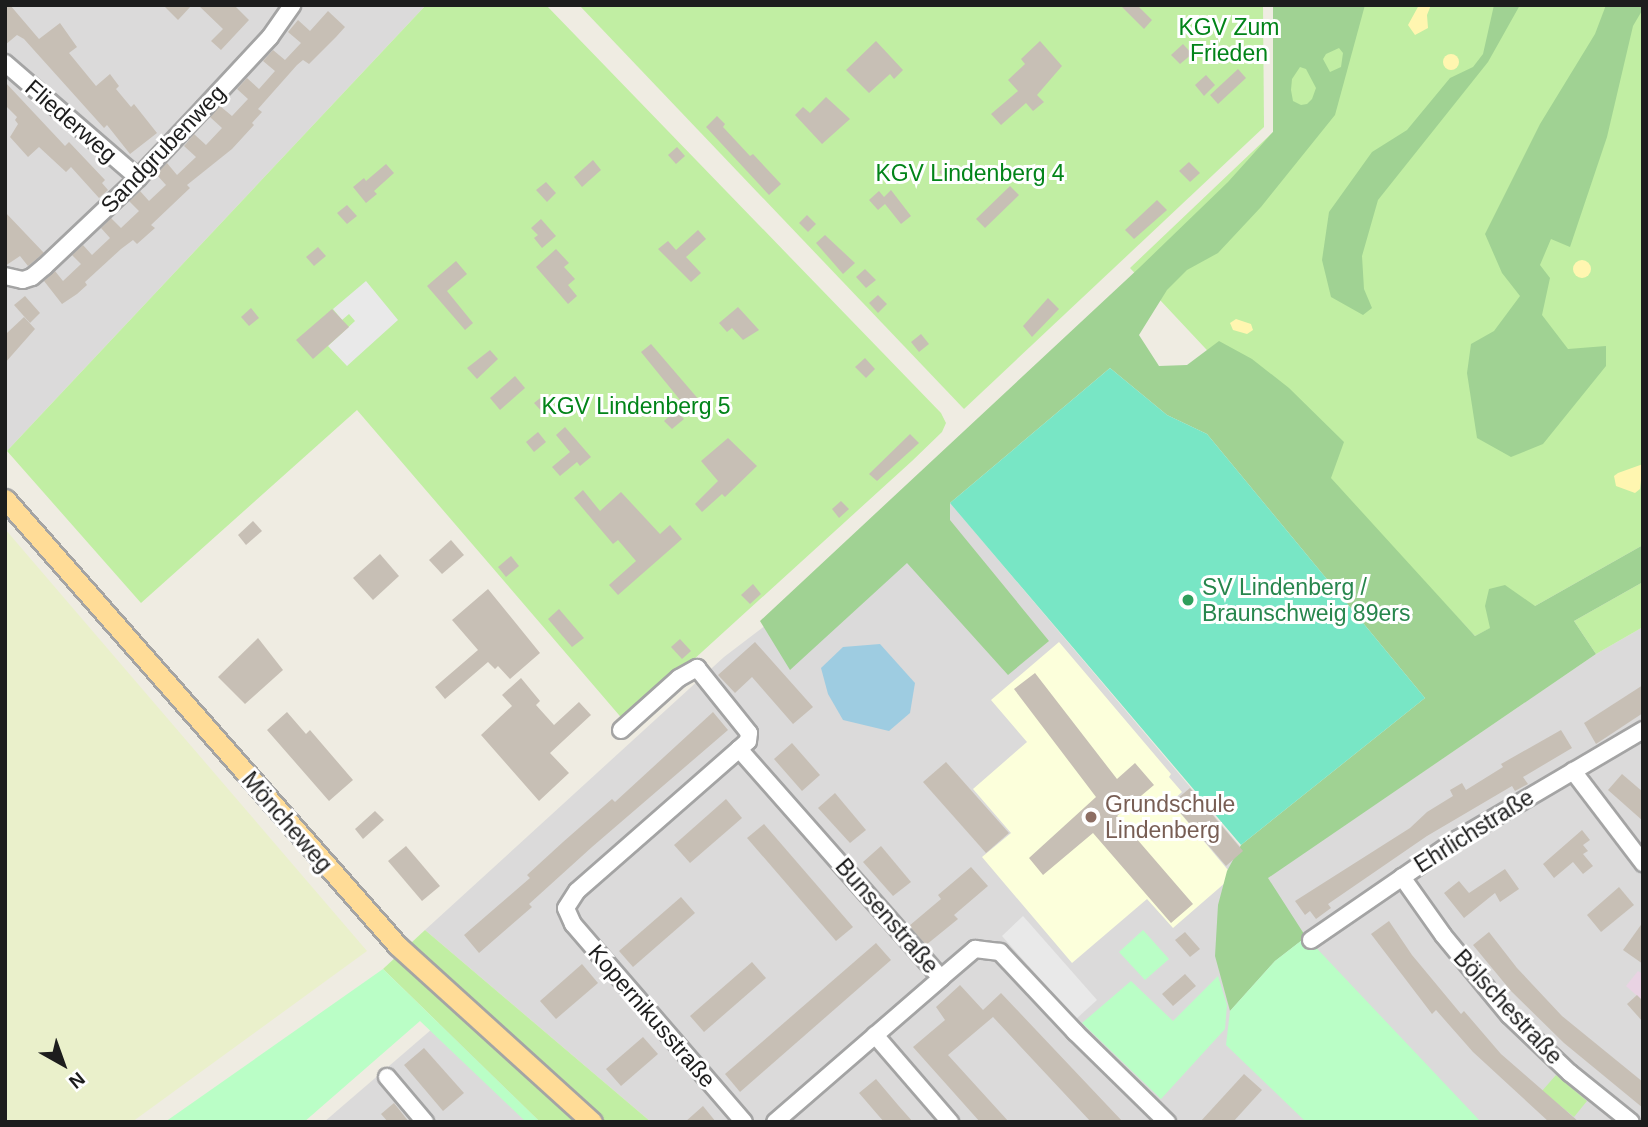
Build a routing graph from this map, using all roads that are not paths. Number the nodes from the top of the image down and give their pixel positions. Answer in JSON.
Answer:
{"nodes":[{"id":1,"x":292,"y":5,"type":"edge"},
{"id":2,"x":5,"y":63,"type":"edge"},
{"id":3,"x":138,"y":178,"type":"junction"},
{"id":4,"x":5,"y":276,"type":"edge"},
{"id":5,"x":5,"y":499,"type":"edge"},
{"id":6,"x":621,"y":730,"type":"dead end"},
{"id":7,"x":1643,"y":730,"type":"edge"},
{"id":8,"x":739,"y":749,"type":"junction"},
{"id":9,"x":1573,"y":771,"type":"junction"},
{"id":10,"x":1643,"y":863,"type":"edge"},
{"id":11,"x":1402,"y":877,"type":"junction"},
{"id":12,"x":1311,"y":940,"type":"dead end"},
{"id":13,"x":941,"y":978,"type":"junction"},
{"id":14,"x":876,"y":1035,"type":"junction"},
{"id":15,"x":387,"y":1077,"type":"dead end"},
{"id":16,"x":425,"y":1122,"type":"edge"},
{"id":17,"x":592,"y":1122,"type":"edge"},
{"id":18,"x":744,"y":1122,"type":"edge"},
{"id":19,"x":775,"y":1122,"type":"edge"},
{"id":20,"x":950,"y":1122,"type":"edge"},
{"id":21,"x":1167,"y":1122,"type":"edge"},
{"id":22,"x":1631,"y":1122,"type":"edge"}],
"edges":[{"from":1,"to":3,"type":"street","name":"Sandgrubenweg"},
{"from":2,"to":3,"type":"street","name":"Fliederweg"},
{"from":3,"to":4,"type":"street","name":"Sandgrubenweg"},
{"from":5,"to":17,"type":"main road","name":"Möncheweg"},
{"from":6,"to":8,"type":"street"},
{"from":7,"to":9,"type":"street","name":"Ehrlichstraße"},
{"from":8,"to":13,"type":"street","name":"Bunsenstraße"},
{"from":8,"to":18,"type":"street","name":"Kopernikusstraße"},
{"from":9,"to":10,"type":"street"},
{"from":9,"to":11,"type":"street","name":"Ehrlichstraße"},
{"from":11,"to":12,"type":"street","name":"Ehrlichstraße"},
{"from":11,"to":22,"type":"street","name":"Bölschestraße"},
{"from":13,"to":14,"type":"street"},
{"from":13,"to":21,"type":"street","name":"Bunsenstraße"},
{"from":14,"to":19,"type":"street"},
{"from":14,"to":20,"type":"street"},
{"from":15,"to":16,"type":"street"}]}
